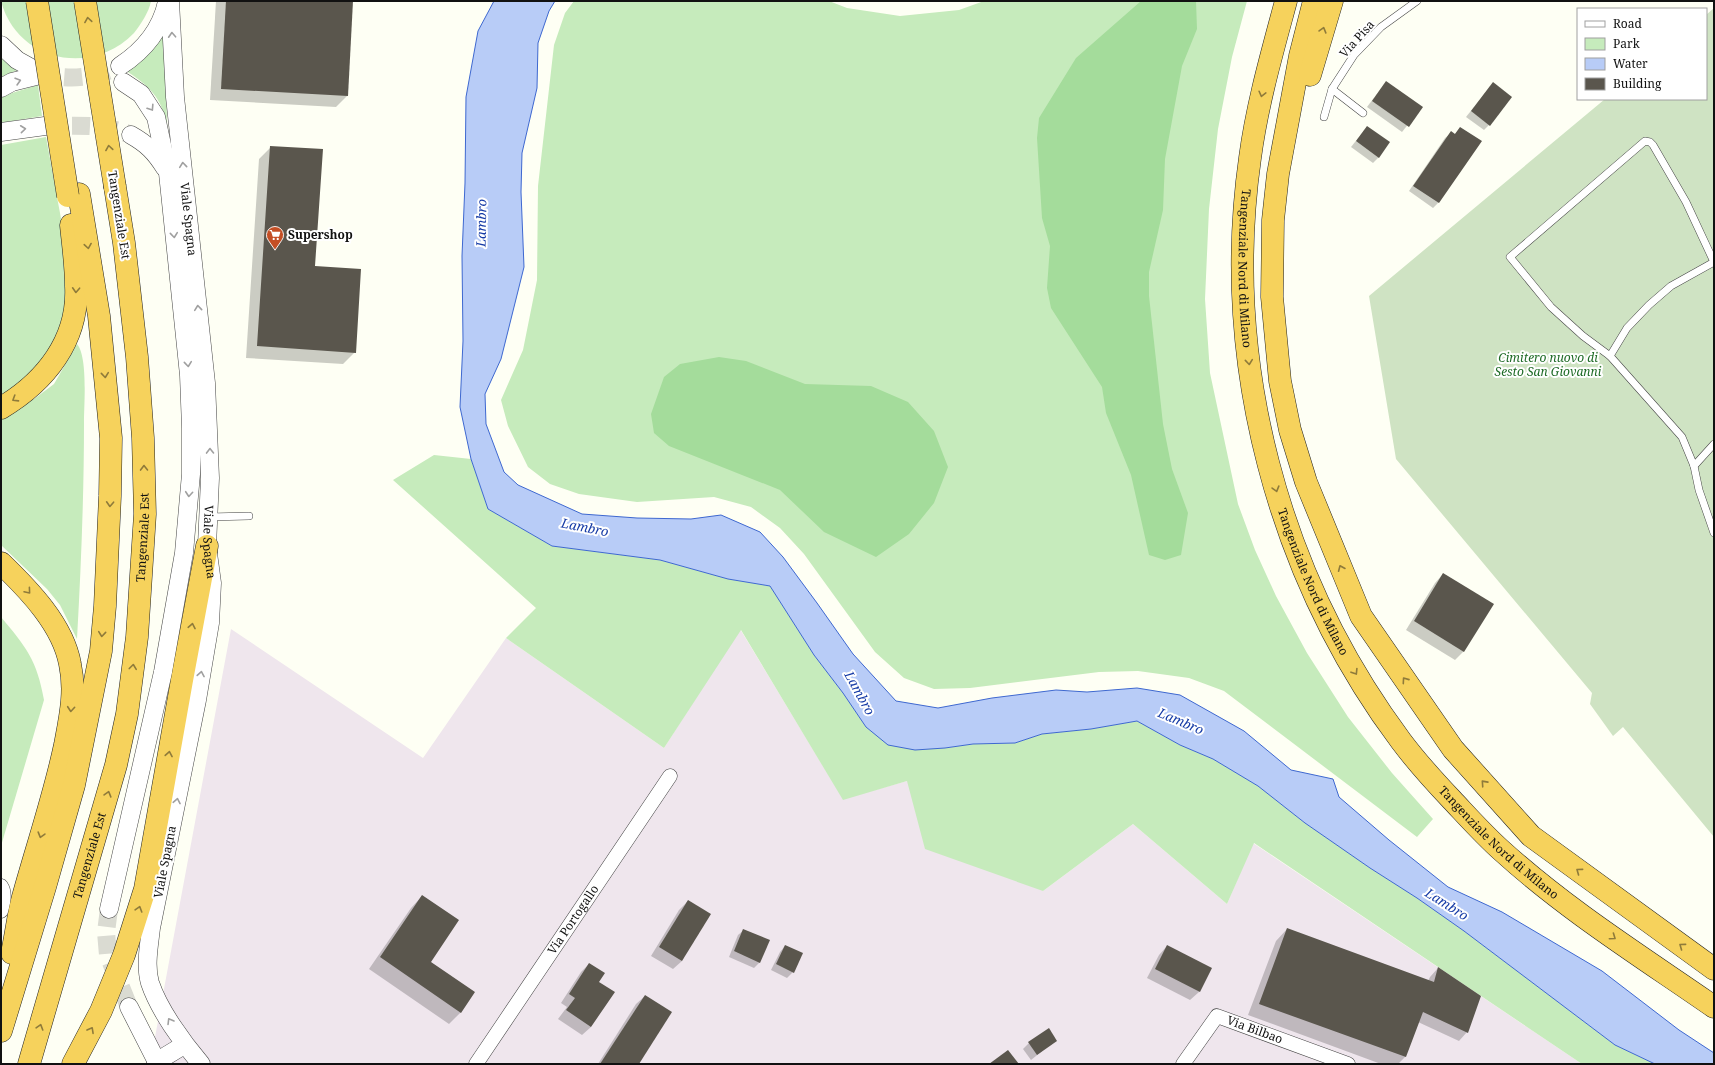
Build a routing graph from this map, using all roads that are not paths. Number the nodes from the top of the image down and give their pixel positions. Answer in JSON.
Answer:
{"nodes":[{"id":1,"x":37,"y":1,"type":"edge"},
{"id":2,"x":49,"y":1,"type":"edge"},
{"id":3,"x":85,"y":1,"type":"edge"},
{"id":4,"x":168,"y":1,"type":"edge"},
{"id":5,"x":1286,"y":1,"type":"edge"},
{"id":6,"x":1314,"y":1,"type":"edge"},
{"id":7,"x":1332,"y":1,"type":"edge"},
{"id":8,"x":1417,"y":1,"type":"edge"},
{"id":9,"x":1,"y":45,"type":"edge"},
{"id":10,"x":1307,"y":58,"type":"junction"},
{"id":11,"x":1,"y":88,"type":"edge"},
{"id":12,"x":1332,"y":89,"type":"junction"},
{"id":13,"x":1363,"y":113,"type":"dead end"},
{"id":14,"x":1324,"y":117,"type":"dead end"},
{"id":15,"x":45,"y":126,"type":"tunnel mouth"},
{"id":16,"x":1,"y":132,"type":"edge"},
{"id":17,"x":131,"y":135,"type":"tunnel mouth"},
{"id":18,"x":168,"y":173,"type":"junction"},
{"id":19,"x":74,"y":195,"type":"junction"},
{"id":20,"x":1714,"y":262,"type":"edge"},
{"id":21,"x":1610,"y":356,"type":"junction"},
{"id":22,"x":1,"y":408,"type":"edge"},
{"id":23,"x":1714,"y":444,"type":"edge"},
{"id":24,"x":1694,"y":466,"type":"junction"},
{"id":25,"x":249,"y":516,"type":"dead end"},
{"id":26,"x":209,"y":517,"type":"junction"},
{"id":27,"x":1714,"y":533,"type":"edge"},
{"id":28,"x":207,"y":546,"type":"junction"},
{"id":29,"x":1,"y":563,"type":"edge"},
{"id":30,"x":670,"y":776,"type":"dead end"},
{"id":31,"x":2,"y":888,"type":"edge"},
{"id":32,"x":109,"y":909,"type":"tunnel mouth"},
{"id":33,"x":1,"y":911,"type":"edge"},
{"id":34,"x":1714,"y":969,"type":"edge"},
{"id":35,"x":130,"y":1006,"type":"tunnel mouth"},
{"id":36,"x":1714,"y":1007,"type":"edge"},
{"id":37,"x":1,"y":1012,"type":"edge"},
{"id":38,"x":1,"y":1031,"type":"edge"},
{"id":39,"x":184,"y":1045,"type":"junction"},
{"id":40,"x":29,"y":1064,"type":"edge"},
{"id":41,"x":72,"y":1064,"type":"edge"},
{"id":42,"x":156,"y":1064,"type":"edge"},
{"id":43,"x":201,"y":1064,"type":"edge"},
{"id":44,"x":476,"y":1064,"type":"edge"},
{"id":45,"x":1183,"y":1064,"type":"edge"},
{"id":46,"x":1348,"y":1064,"type":"edge"}],
"edges":[{"from":1,"to":19,"type":"highway","bridge":true},
{"from":2,"to":19,"type":"highway"},
{"from":40,"to":3,"type":"highway","name":"Tangenziale Est","one_way":true,"bridge":true},
{"from":4,"to":18,"type":"street","name":"Viale Spagna","one_way":true},
{"from":26,"to":4,"type":"street","name":"Viale Spagna","one_way":true},
{"from":5,"to":36,"type":"highway","name":"Tangenziale Nord di Milano","one_way":true},
{"from":6,"to":10,"type":"highway"},
{"from":10,"to":7,"type":"highway","one_way":true},
{"from":8,"to":12,"type":"lane","name":"Via Pisa"},
{"from":11,"to":9,"type":"street","one_way":true},
{"from":34,"to":10,"type":"highway","one_way":true},
{"from":12,"to":13,"type":"lane"},
{"from":12,"to":14,"type":"lane","name":"Via Pisa"},
{"from":16,"to":15,"type":"street","one_way":true},
{"from":17,"to":18,"type":"street"},
{"from":18,"to":32,"type":"street","name":"Viale Spagna","one_way":true},
{"from":19,"to":22,"type":"highway","one_way":true},
{"from":19,"to":38,"type":"highway","one_way":true},
{"from":20,"to":21,"type":"lane"},
{"from":20,"to":21,"type":"lane"},
{"from":21,"to":24,"type":"lane"},
{"from":23,"to":24,"type":"lane"},
{"from":24,"to":27,"type":"lane"},
{"from":25,"to":26,"type":"lane"},
{"from":26,"to":28,"type":"street","name":"Viale Spagna"},
{"from":39,"to":28,"type":"street","name":"Viale Spagna","one_way":true},
{"from":41,"to":28,"type":"highway","one_way":true},
{"from":29,"to":37,"type":"highway","one_way":true},
{"from":30,"to":44,"type":"street","name":"Via Portogallo"},
{"from":31,"to":33,"type":"street"},
{"from":35,"to":42,"type":"street"},
{"from":39,"to":42,"type":"street"},
{"from":39,"to":43,"type":"street","name":"Viale Spagna"},
{"from":45,"to":46,"type":"street","name":"Via Bilbao"}]}
